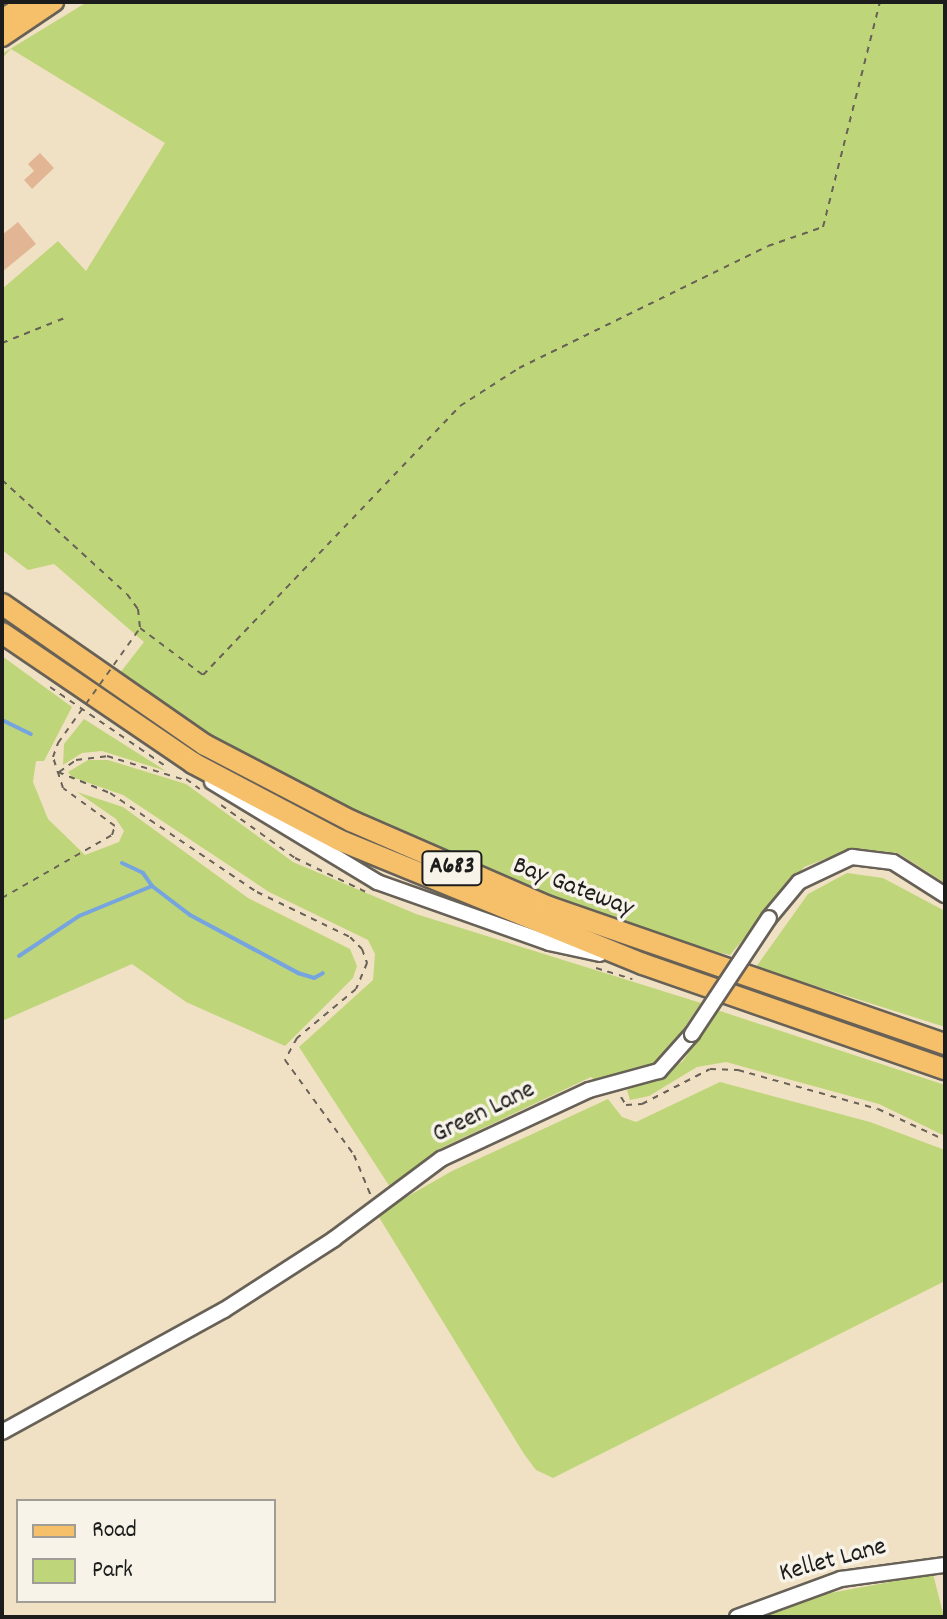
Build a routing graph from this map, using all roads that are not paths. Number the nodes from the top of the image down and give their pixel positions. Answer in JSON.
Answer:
{"nodes":[{"id":1,"x":28,"y":2,"type":"edge"},
{"id":2,"x":54,"y":2,"type":"edge"},
{"id":3,"x":2,"y":19,"type":"edge"},
{"id":4,"x":2,"y":37,"type":"edge"},
{"id":5,"x":2,"y":604,"type":"edge"},
{"id":6,"x":2,"y":633,"type":"edge"},
{"id":7,"x":945,"y":895,"type":"edge"},
{"id":8,"x":945,"y":1044,"type":"edge"},
{"id":9,"x":945,"y":1069,"type":"edge"},
{"id":10,"x":2,"y":1432,"type":"edge"},
{"id":11,"x":945,"y":1565,"type":"edge"},
{"id":12,"x":737,"y":1617,"type":"edge"}],
"edges":[{"from":1,"to":3,"type":"main road"},
{"from":2,"to":4,"type":"main road"},
{"from":5,"to":8,"type":"highway","name":"Bay Gateway","number":"A683"},
{"from":6,"to":9,"type":"highway","name":"Bay Gateway","number":"A683"},
{"from":7,"to":10,"type":"street","name":"Green Lane","bridge":true},
{"from":11,"to":12,"type":"street","name":"Kellet Lane"}]}
